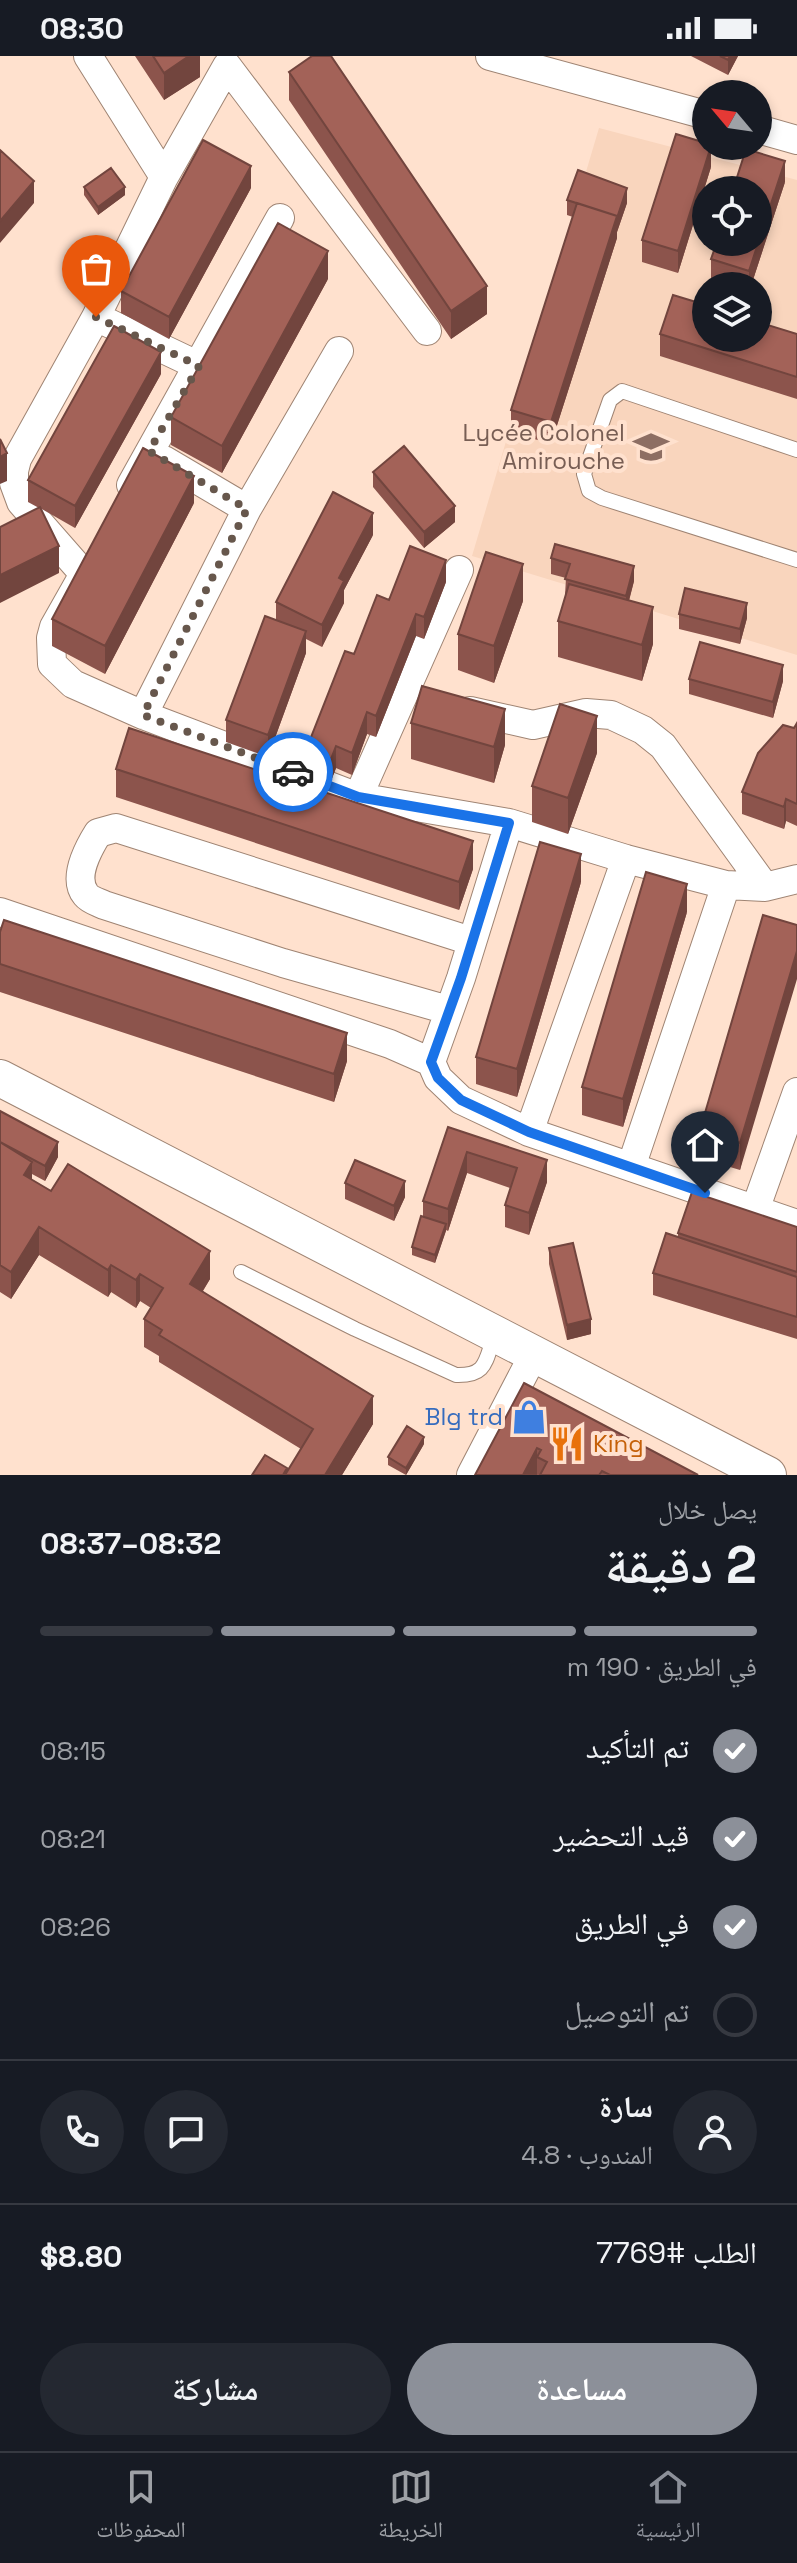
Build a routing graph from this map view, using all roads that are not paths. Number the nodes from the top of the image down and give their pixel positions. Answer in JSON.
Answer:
{"nodes":[{"id":1,"x":88,"y":56,"type":"edge"},
{"id":2,"x":490,"y":56,"type":"edge"},
{"id":3,"x":227,"y":59,"type":"edge"},
{"id":4,"x":692,"y":111,"type":"edge"},
{"id":5,"x":772,"y":133,"type":"edge"},
{"id":6,"x":797,"y":140,"type":"edge"},
{"id":7,"x":164,"y":177,"type":"junction"},
{"id":8,"x":280,"y":218,"type":"dead end"},
{"id":9,"x":96,"y":317,"type":"junction"},
{"id":10,"x":427,"y":331,"type":"dead end"},
{"id":11,"x":339,"y":351,"type":"dead end"},
{"id":12,"x":199,"y":366,"type":"junction"},
{"id":13,"x":797,"y":450,"type":"edge"},
{"id":14,"x":149,"y":451,"type":"junction"},
{"id":15,"x":120,"y":506,"type":"edge"},
{"id":16,"x":10,"y":509,"type":"edge"},
{"id":17,"x":247,"y":509,"type":"junction"},
{"id":18,"x":98,"y":546,"type":"edge"},
{"id":19,"x":797,"y":560,"type":"edge"},
{"id":20,"x":459,"y":570,"type":"dead end"},
{"id":21,"x":84,"y":574,"type":"junction"},
{"id":22,"x":451,"y":706,"type":"edge"},
{"id":23,"x":143,"y":715,"type":"junction"},
{"id":24,"x":358,"y":797,"type":"junction"},
{"id":25,"x":509,"y":823,"type":"junction"},
{"id":26,"x":626,"y":859,"type":"junction"},
{"id":27,"x":797,"y":879,"type":"edge"},
{"id":28,"x":726,"y":885,"type":"junction"},
{"id":29,"x":765,"y":887,"type":"junction"},
{"id":30,"x":0,"y":912,"type":"edge"},
{"id":31,"x":471,"y":941,"type":"junction"},
{"id":32,"x":448,"y":1010,"type":"junction"},
{"id":33,"x":431,"y":1062,"type":"junction"},
{"id":34,"x":0,"y":1078,"type":"edge"},
{"id":35,"x":797,"y":1092,"type":"edge"},
{"id":36,"x":529,"y":1132,"type":"junction"},
{"id":37,"x":631,"y":1167,"type":"junction"},
{"id":38,"x":755,"y":1210,"type":"junction"},
{"id":39,"x":797,"y":1224,"type":"edge"},
{"id":40,"x":241,"y":1272,"type":"dead end"},
{"id":41,"x":495,"y":1334,"type":"junction"},
{"id":42,"x":534,"y":1354,"type":"junction"},
{"id":43,"x":509,"y":1404,"type":"junction"},
{"id":44,"x":535,"y":1418,"type":"edge"},
{"id":45,"x":471,"y":1475,"type":"edge"},
{"id":46,"x":768,"y":1475,"type":"edge"}],
"edges":[{"from":1,"to":7,"type":"street"},
{"from":2,"to":4,"type":"street"},
{"from":3,"to":7,"type":"street"},
{"from":3,"to":10,"type":"street"},
{"from":5,"to":6,"type":"street"},
{"from":7,"to":9,"type":"street"},
{"from":8,"to":12,"type":"street"},
{"from":9,"to":12,"type":"street"},
{"from":9,"to":16,"type":"street"},
{"from":11,"to":17,"type":"street"},
{"from":12,"to":14,"type":"street"},
{"from":13,"to":19,"type":"lane"},
{"from":14,"to":15,"type":"street"},
{"from":14,"to":17,"type":"street"},
{"from":16,"to":21,"type":"street"},
{"from":17,"to":23,"type":"street"},
{"from":18,"to":21,"type":"street"},
{"from":20,"to":24,"type":"street"},
{"from":21,"to":23,"type":"street"},
{"from":22,"to":29,"type":"street"},
{"from":23,"to":24,"type":"street"},
{"from":24,"to":25,"type":"street"},
{"from":25,"to":26,"type":"street"},
{"from":25,"to":31,"type":"street"},
{"from":26,"to":28,"type":"street"},
{"from":26,"to":36,"type":"street"},
{"from":27,"to":29,"type":"street"},
{"from":28,"to":29,"type":"street"},
{"from":28,"to":37,"type":"street"},
{"from":30,"to":33,"type":"street"},
{"from":31,"to":32,"type":"street"},
{"from":31,"to":32,"type":"street"},
{"from":32,"to":33,"type":"street"},
{"from":33,"to":36,"type":"street"},
{"from":34,"to":41,"type":"street"},
{"from":35,"to":38,"type":"street"},
{"from":36,"to":37,"type":"street"},
{"from":37,"to":38,"type":"street"},
{"from":38,"to":39,"type":"street"},
{"from":40,"to":41,"type":"lane"},
{"from":41,"to":42,"type":"street"},
{"from":42,"to":43,"type":"street"},
{"from":42,"to":46,"type":"street"},
{"from":43,"to":44,"type":"street"},
{"from":43,"to":45,"type":"street"}]}
